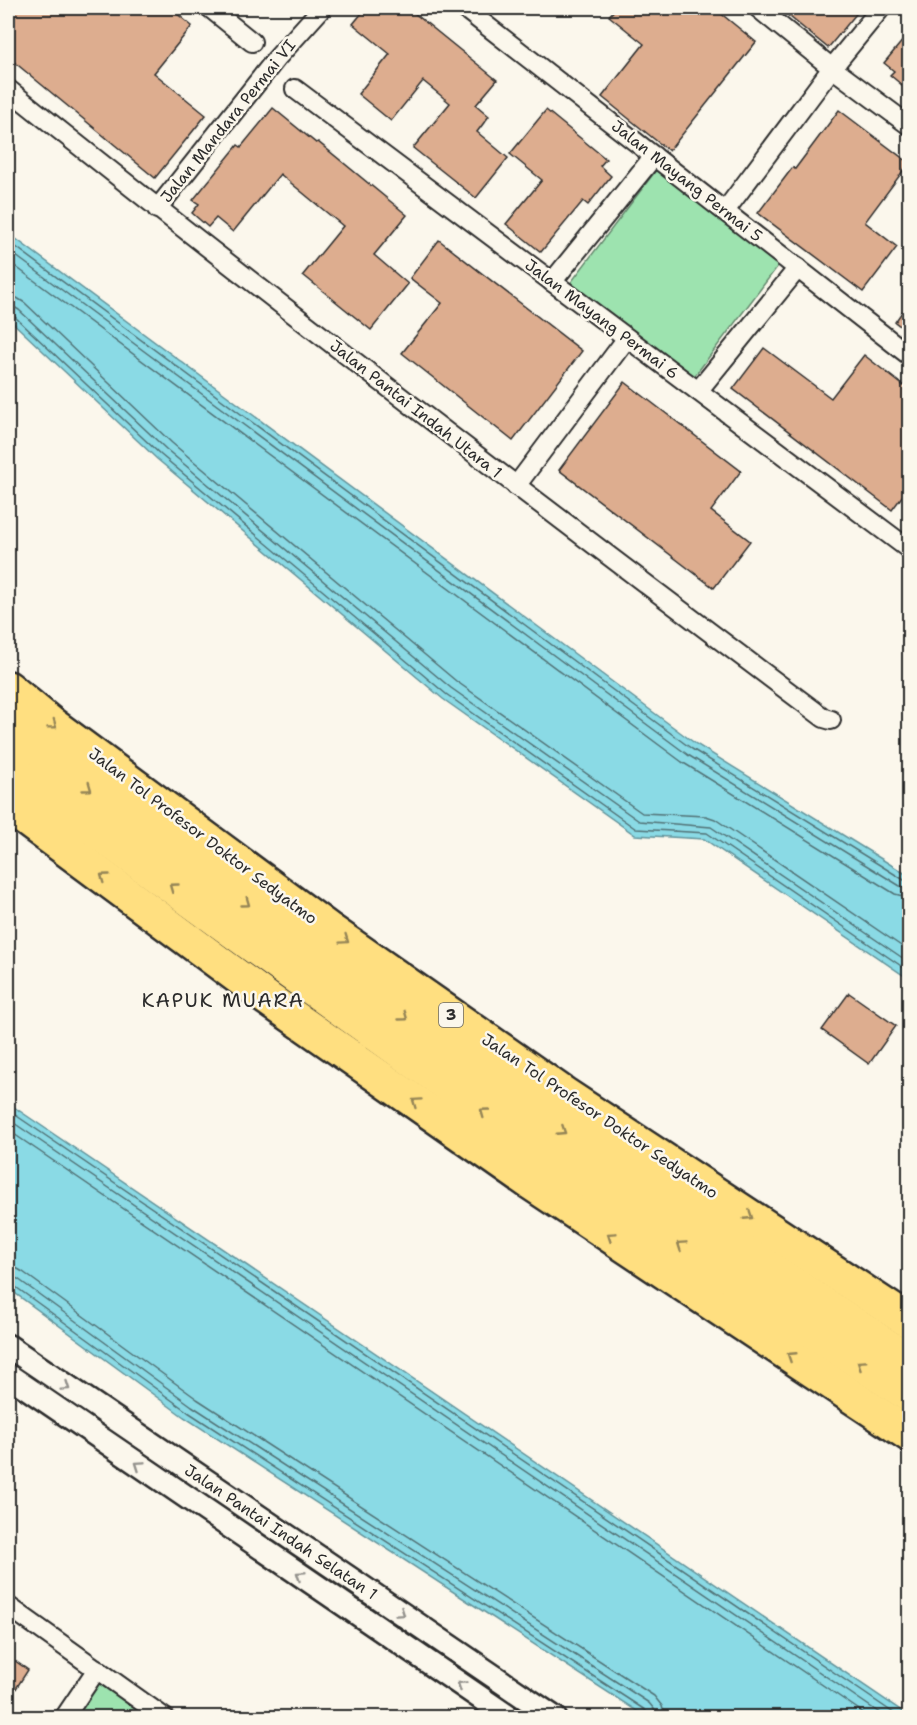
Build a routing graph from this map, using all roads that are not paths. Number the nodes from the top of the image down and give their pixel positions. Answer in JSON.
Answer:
{"nodes":[{"id":1,"x":210,"y":8,"type":"edge"},
{"id":2,"x":322,"y":8,"type":"edge"},
{"id":3,"x":464,"y":8,"type":"edge"},
{"id":4,"x":758,"y":8,"type":"edge"},
{"id":5,"x":881,"y":8,"type":"edge"},
{"id":6,"x":252,"y":42,"type":"dead end"},
{"id":7,"x":832,"y":68,"type":"junction"},
{"id":8,"x":8,"y":89,"type":"edge"},
{"id":9,"x":295,"y":89,"type":"dead end"},
{"id":10,"x":909,"y":126,"type":"edge"},
{"id":11,"x":654,"y":156,"type":"junction"},
{"id":12,"x":157,"y":209,"type":"junction"},
{"id":13,"x":725,"y":212,"type":"junction"},
{"id":14,"x":798,"y":268,"type":"junction"},
{"id":15,"x":552,"y":282,"type":"junction"},
{"id":16,"x":627,"y":338,"type":"junction"},
{"id":17,"x":909,"y":356,"type":"edge"},
{"id":18,"x":698,"y":391,"type":"junction"},
{"id":19,"x":516,"y":486,"type":"junction"},
{"id":20,"x":909,"y":550,"type":"edge"},
{"id":21,"x":8,"y":688,"type":"edge"},
{"id":22,"x":831,"y":720,"type":"dead end"},
{"id":23,"x":8,"y":728,"type":"edge"},
{"id":24,"x":8,"y":767,"type":"edge"},
{"id":25,"x":8,"y":806,"type":"edge"},
{"id":26,"x":909,"y":1322,"type":"edge"},
{"id":27,"x":11,"y":1356,"type":"edge"},
{"id":28,"x":909,"y":1361,"type":"edge"},
{"id":29,"x":8,"y":1375,"type":"edge"},
{"id":30,"x":909,"y":1396,"type":"edge"},
{"id":31,"x":909,"y":1435,"type":"edge"},
{"id":32,"x":8,"y":1606,"type":"edge"},
{"id":33,"x":97,"y":1669,"type":"junction"},
{"id":34,"x":64,"y":1718,"type":"edge"},
{"id":35,"x":165,"y":1718,"type":"edge"},
{"id":36,"x":510,"y":1718,"type":"edge"},
{"id":37,"x":555,"y":1718,"type":"edge"}],
"edges":[{"from":1,"to":6,"type":"street"},
{"from":2,"to":12,"type":"street","name":"Jalan Mandara Permai VI"},
{"from":3,"to":11,"type":"street","name":"Jalan Mayang Permai 5"},
{"from":4,"to":7,"type":"street"},
{"from":5,"to":7,"type":"street"},
{"from":7,"to":10,"type":"street"},
{"from":7,"to":13,"type":"street"},
{"from":8,"to":12,"type":"street","name":"Jalan Pantai Indah Utara 1"},
{"from":9,"to":15,"type":"street","name":"Jalan Mayang Permai 6"},
{"from":11,"to":13,"type":"street","name":"Jalan Mayang Permai 5"},
{"from":11,"to":15,"type":"street"},
{"from":12,"to":19,"type":"street","name":"Jalan Pantai Indah Utara 1"},
{"from":13,"to":14,"type":"street","name":"Jalan Mayang Permai 5"},
{"from":14,"to":17,"type":"street","name":"Jalan Mayang Permai 5"},
{"from":14,"to":18,"type":"street"},
{"from":15,"to":16,"type":"street","name":"Jalan Mayang Permai 6"},
{"from":16,"to":18,"type":"street","name":"Jalan Mayang Permai 6"},
{"from":16,"to":19,"type":"street"},
{"from":18,"to":20,"type":"street","name":"Jalan Mayang Permai 6"},
{"from":19,"to":22,"type":"street","name":"Jalan Pantai Indah Utara 1"},
{"from":21,"to":26,"type":"highway","name":"Jalan Tol Profesor Doktor Sedyatmo","number":"3","one_way":true},
{"from":23,"to":28,"type":"highway","name":"Jalan Tol Profesor Doktor Sedyatmo","number":"3","one_way":true},
{"from":30,"to":24,"type":"highway","one_way":true},
{"from":31,"to":25,"type":"highway","one_way":true},
{"from":27,"to":37,"type":"street","name":"Jalan Pantai Indah Selatan 1","one_way":true},
{"from":36,"to":29,"type":"street","name":"Jalan Pantai Indah Selatan 1","one_way":true},
{"from":32,"to":33,"type":"street"},
{"from":33,"to":34,"type":"street"},
{"from":33,"to":35,"type":"street"}]}
